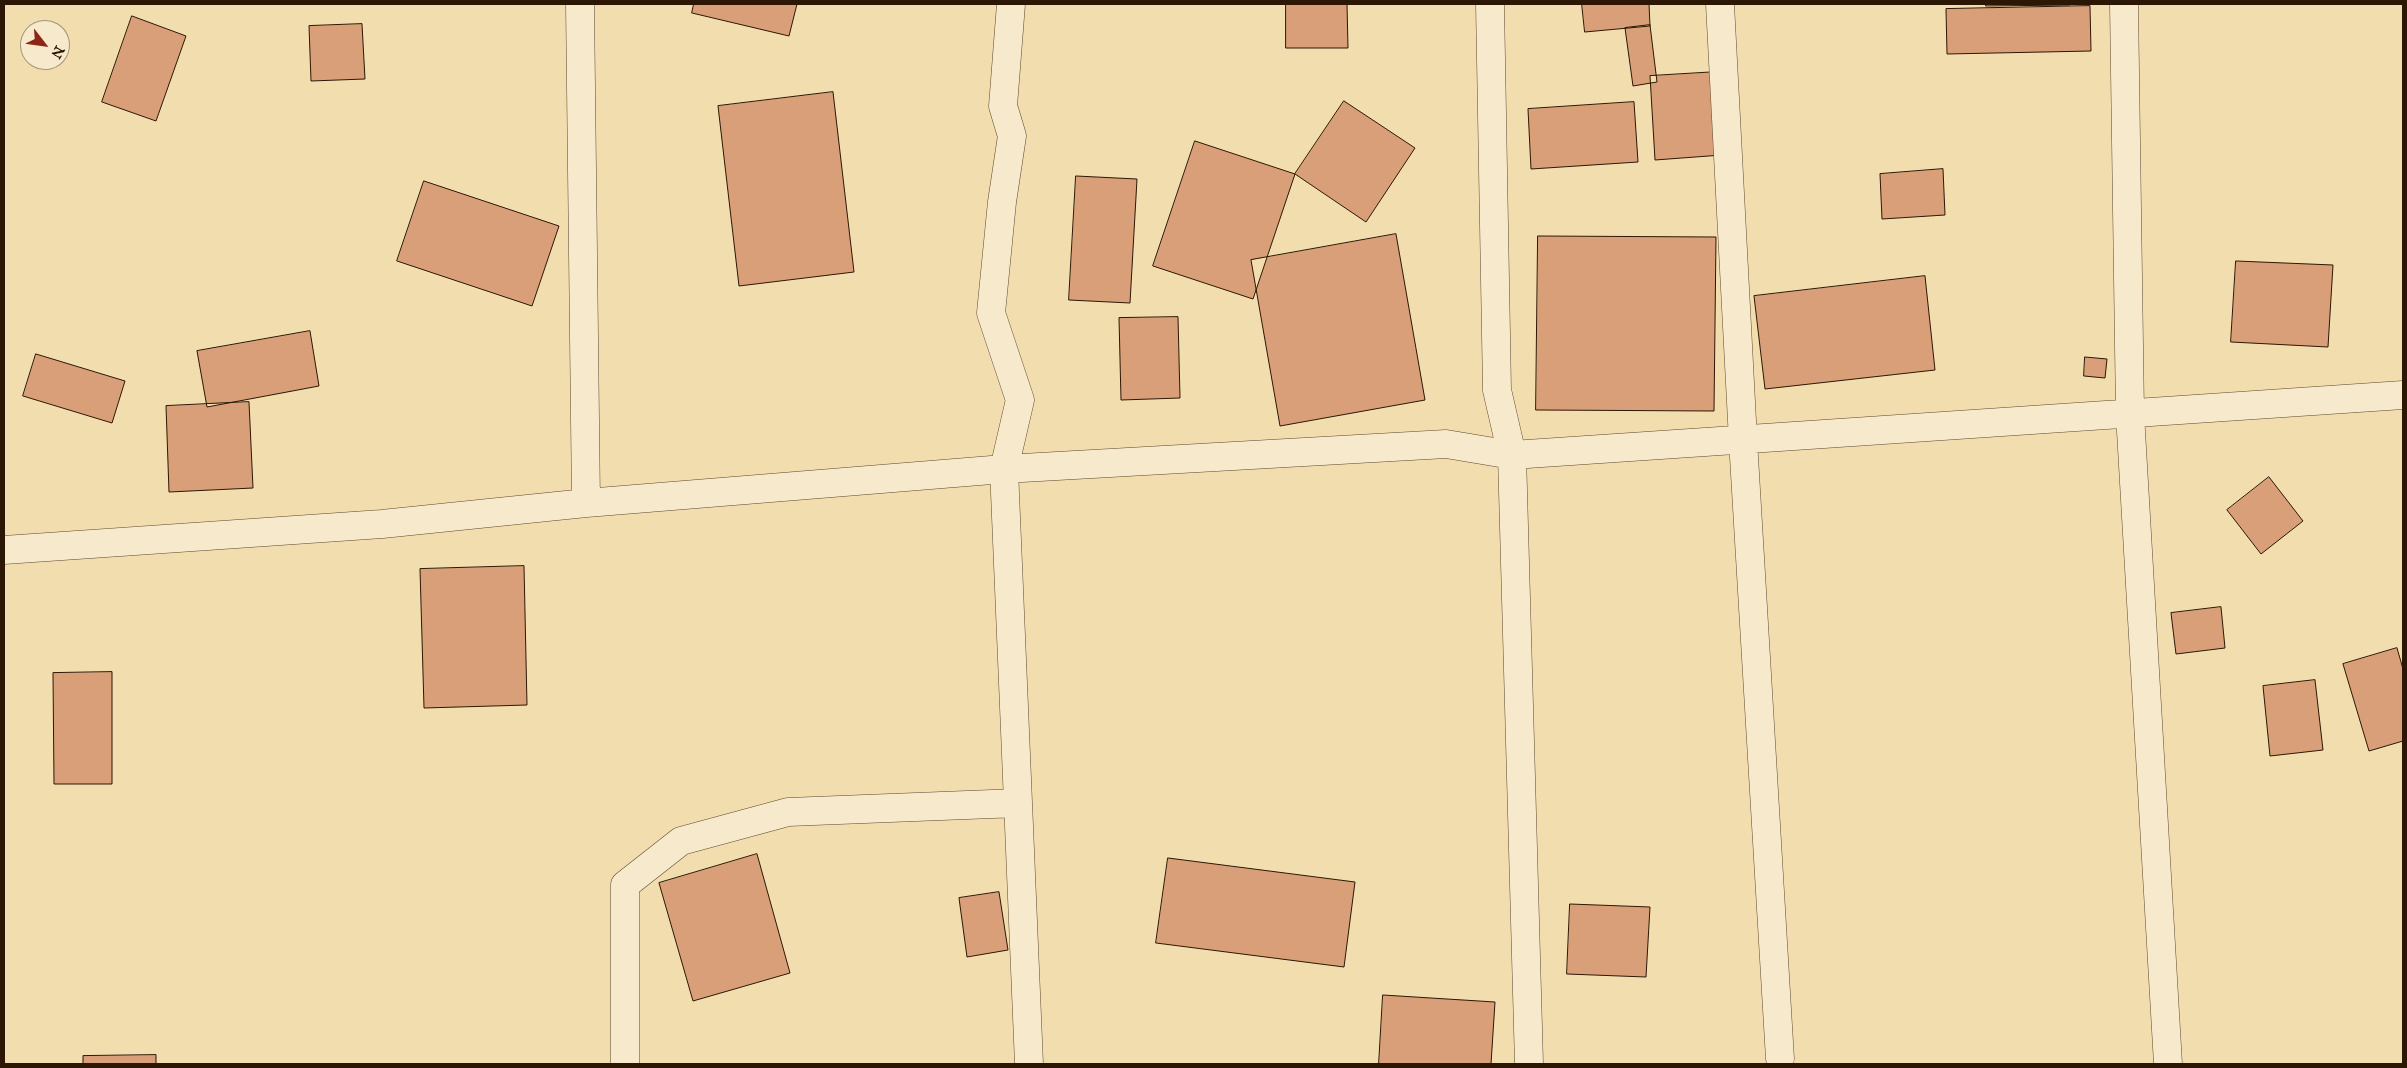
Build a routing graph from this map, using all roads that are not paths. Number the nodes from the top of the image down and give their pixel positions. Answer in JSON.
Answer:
{"nodes":[{"id":1,"x":580,"y":4,"type":"edge"},
{"id":2,"x":1011,"y":4,"type":"edge"},
{"id":3,"x":1490,"y":4,"type":"edge"},
{"id":4,"x":1720,"y":4,"type":"edge"},
{"id":5,"x":2124,"y":4,"type":"edge"},
{"id":6,"x":2403,"y":394,"type":"edge"},
{"id":7,"x":2130,"y":414,"type":"junction"},
{"id":8,"x":1743,"y":440,"type":"junction"},
{"id":9,"x":1512,"y":455,"type":"junction"},
{"id":10,"x":1004,"y":469,"type":"junction"},
{"id":11,"x":586,"y":503,"type":"junction"},
{"id":12,"x":4,"y":550,"type":"edge"},
{"id":13,"x":1018,"y":803,"type":"junction"},
{"id":14,"x":1780,"y":1059,"type":"dead end"},
{"id":15,"x":625,"y":1064,"type":"edge"},
{"id":16,"x":1029,"y":1064,"type":"edge"},
{"id":17,"x":1529,"y":1064,"type":"edge"},
{"id":18,"x":2168,"y":1064,"type":"edge"}],
"edges":[{"from":1,"to":11,"type":"street"},
{"from":2,"to":10,"type":"street"},
{"from":3,"to":9,"type":"street"},
{"from":4,"to":8,"type":"street"},
{"from":5,"to":7,"type":"street"},
{"from":6,"to":7,"type":"street"},
{"from":7,"to":8,"type":"street"},
{"from":7,"to":18,"type":"street"},
{"from":8,"to":9,"type":"street"},
{"from":8,"to":14,"type":"street"},
{"from":9,"to":10,"type":"street"},
{"from":9,"to":17,"type":"street"},
{"from":10,"to":11,"type":"street"},
{"from":10,"to":13,"type":"street"},
{"from":11,"to":12,"type":"street"},
{"from":13,"to":15,"type":"street"},
{"from":13,"to":16,"type":"street"}]}
